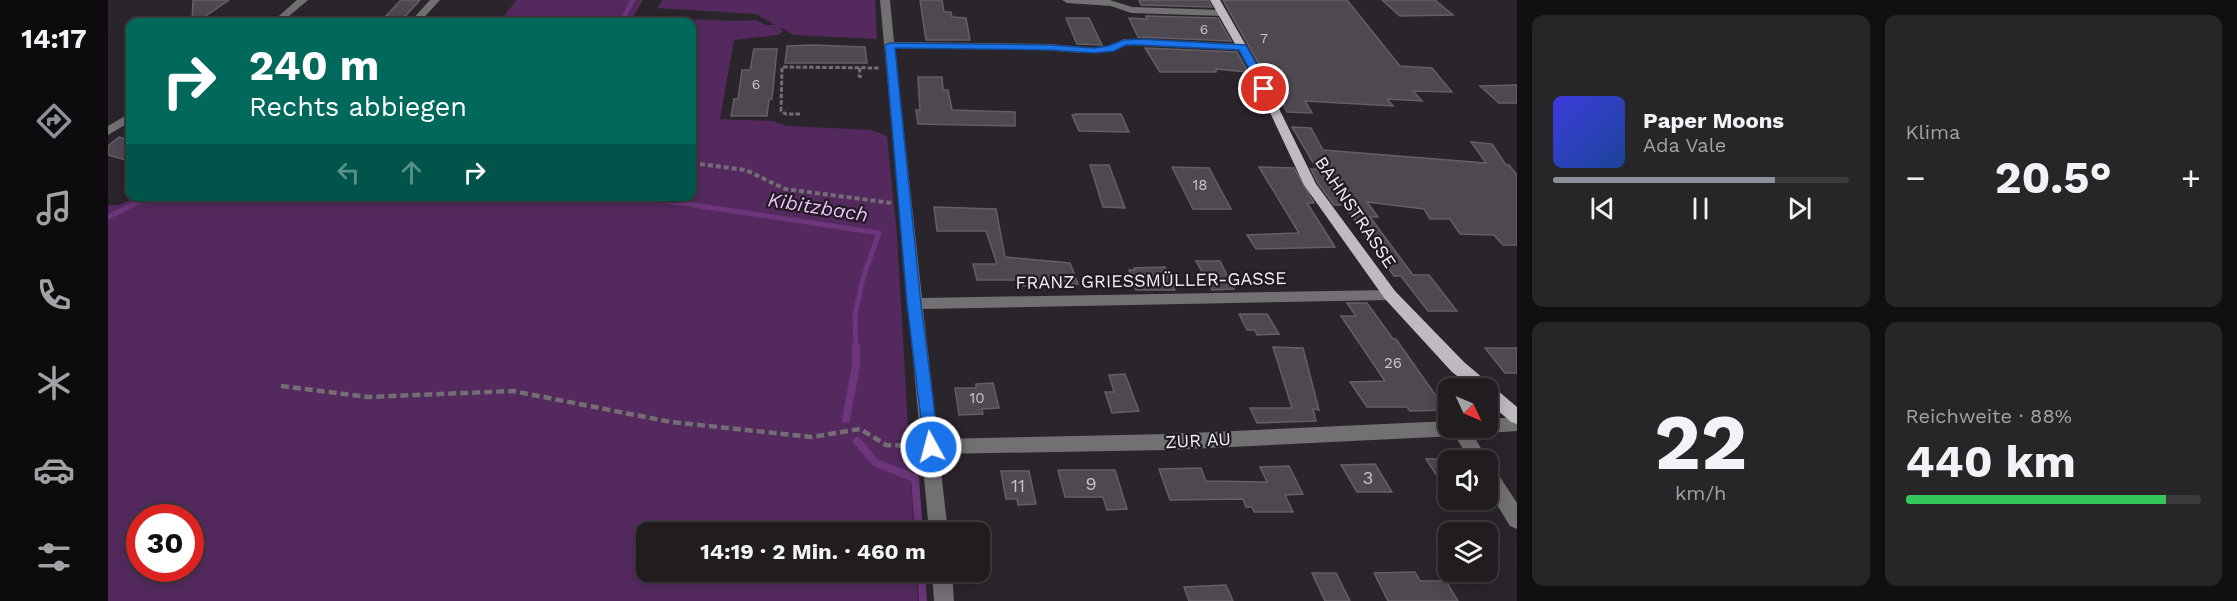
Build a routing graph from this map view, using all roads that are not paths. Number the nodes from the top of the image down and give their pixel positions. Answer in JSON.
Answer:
{"nodes":[{"id":1,"x":303,"y":0,"type":"edge"},
{"id":2,"x":435,"y":0,"type":"edge"},
{"id":3,"x":885,"y":0,"type":"edge"},
{"id":4,"x":1068,"y":0,"type":"edge"},
{"id":5,"x":1215,"y":0,"type":"edge"},
{"id":6,"x":1223,"y":13,"type":"junction"},
{"id":7,"x":282,"y":18,"type":"edge"},
{"id":8,"x":419,"y":18,"type":"edge"},
{"id":9,"x":890,"y":45,"type":"junction"},
{"id":10,"x":1243,"y":47,"type":"junction"},
{"id":11,"x":126,"y":120,"type":"edge"},
{"id":12,"x":108,"y":131,"type":"edge"},
{"id":13,"x":1390,"y":296,"type":"junction"},
{"id":14,"x":914,"y":304,"type":"junction"},
{"id":15,"x":1472,"y":378,"type":"edge"},
{"id":16,"x":1498,"y":401,"type":"edge"},
{"id":17,"x":1517,"y":417,"type":"edge"},
{"id":18,"x":1517,"y":424,"type":"edge"},
{"id":19,"x":1498,"y":425,"type":"edge"},
{"id":20,"x":1438,"y":429,"type":"edge"},
{"id":21,"x":931,"y":447,"type":"junction"},
{"id":22,"x":1498,"y":490,"type":"edge"},
{"id":23,"x":1517,"y":520,"type":"edge"},
{"id":24,"x":937,"y":522,"type":"edge"},
{"id":25,"x":943,"y":582,"type":"edge"},
{"id":26,"x":944,"y":601,"type":"edge"}],
"edges":[{"from":1,"to":7,"type":"street"},
{"from":2,"to":8,"type":"street"},
{"from":3,"to":9,"type":"street"},
{"from":4,"to":6,"type":"street"},
{"from":5,"to":6,"type":"main road","name":"BAHNSTRASSE"},
{"from":6,"to":10,"type":"main road","name":"BAHNSTRASSE"},
{"from":9,"to":10,"type":"street"},
{"from":9,"to":14,"type":"street"},
{"from":10,"to":13,"type":"main road","name":"BAHNSTRASSE"},
{"from":11,"to":12,"type":"street"},
{"from":13,"to":14,"type":"street","name":"FRANZ GRIESSMÜLLER-GASSE"},
{"from":13,"to":15,"type":"main road","name":"BAHNSTRASSE"},
{"from":14,"to":21,"type":"street"},
{"from":16,"to":17,"type":"main road"},
{"from":18,"to":19,"type":"street"},
{"from":20,"to":21,"type":"street","name":"ZUR AU"},
{"from":21,"to":24,"type":"street"},
{"from":22,"to":23,"type":"street"},
{"from":25,"to":26,"type":"street"}]}
